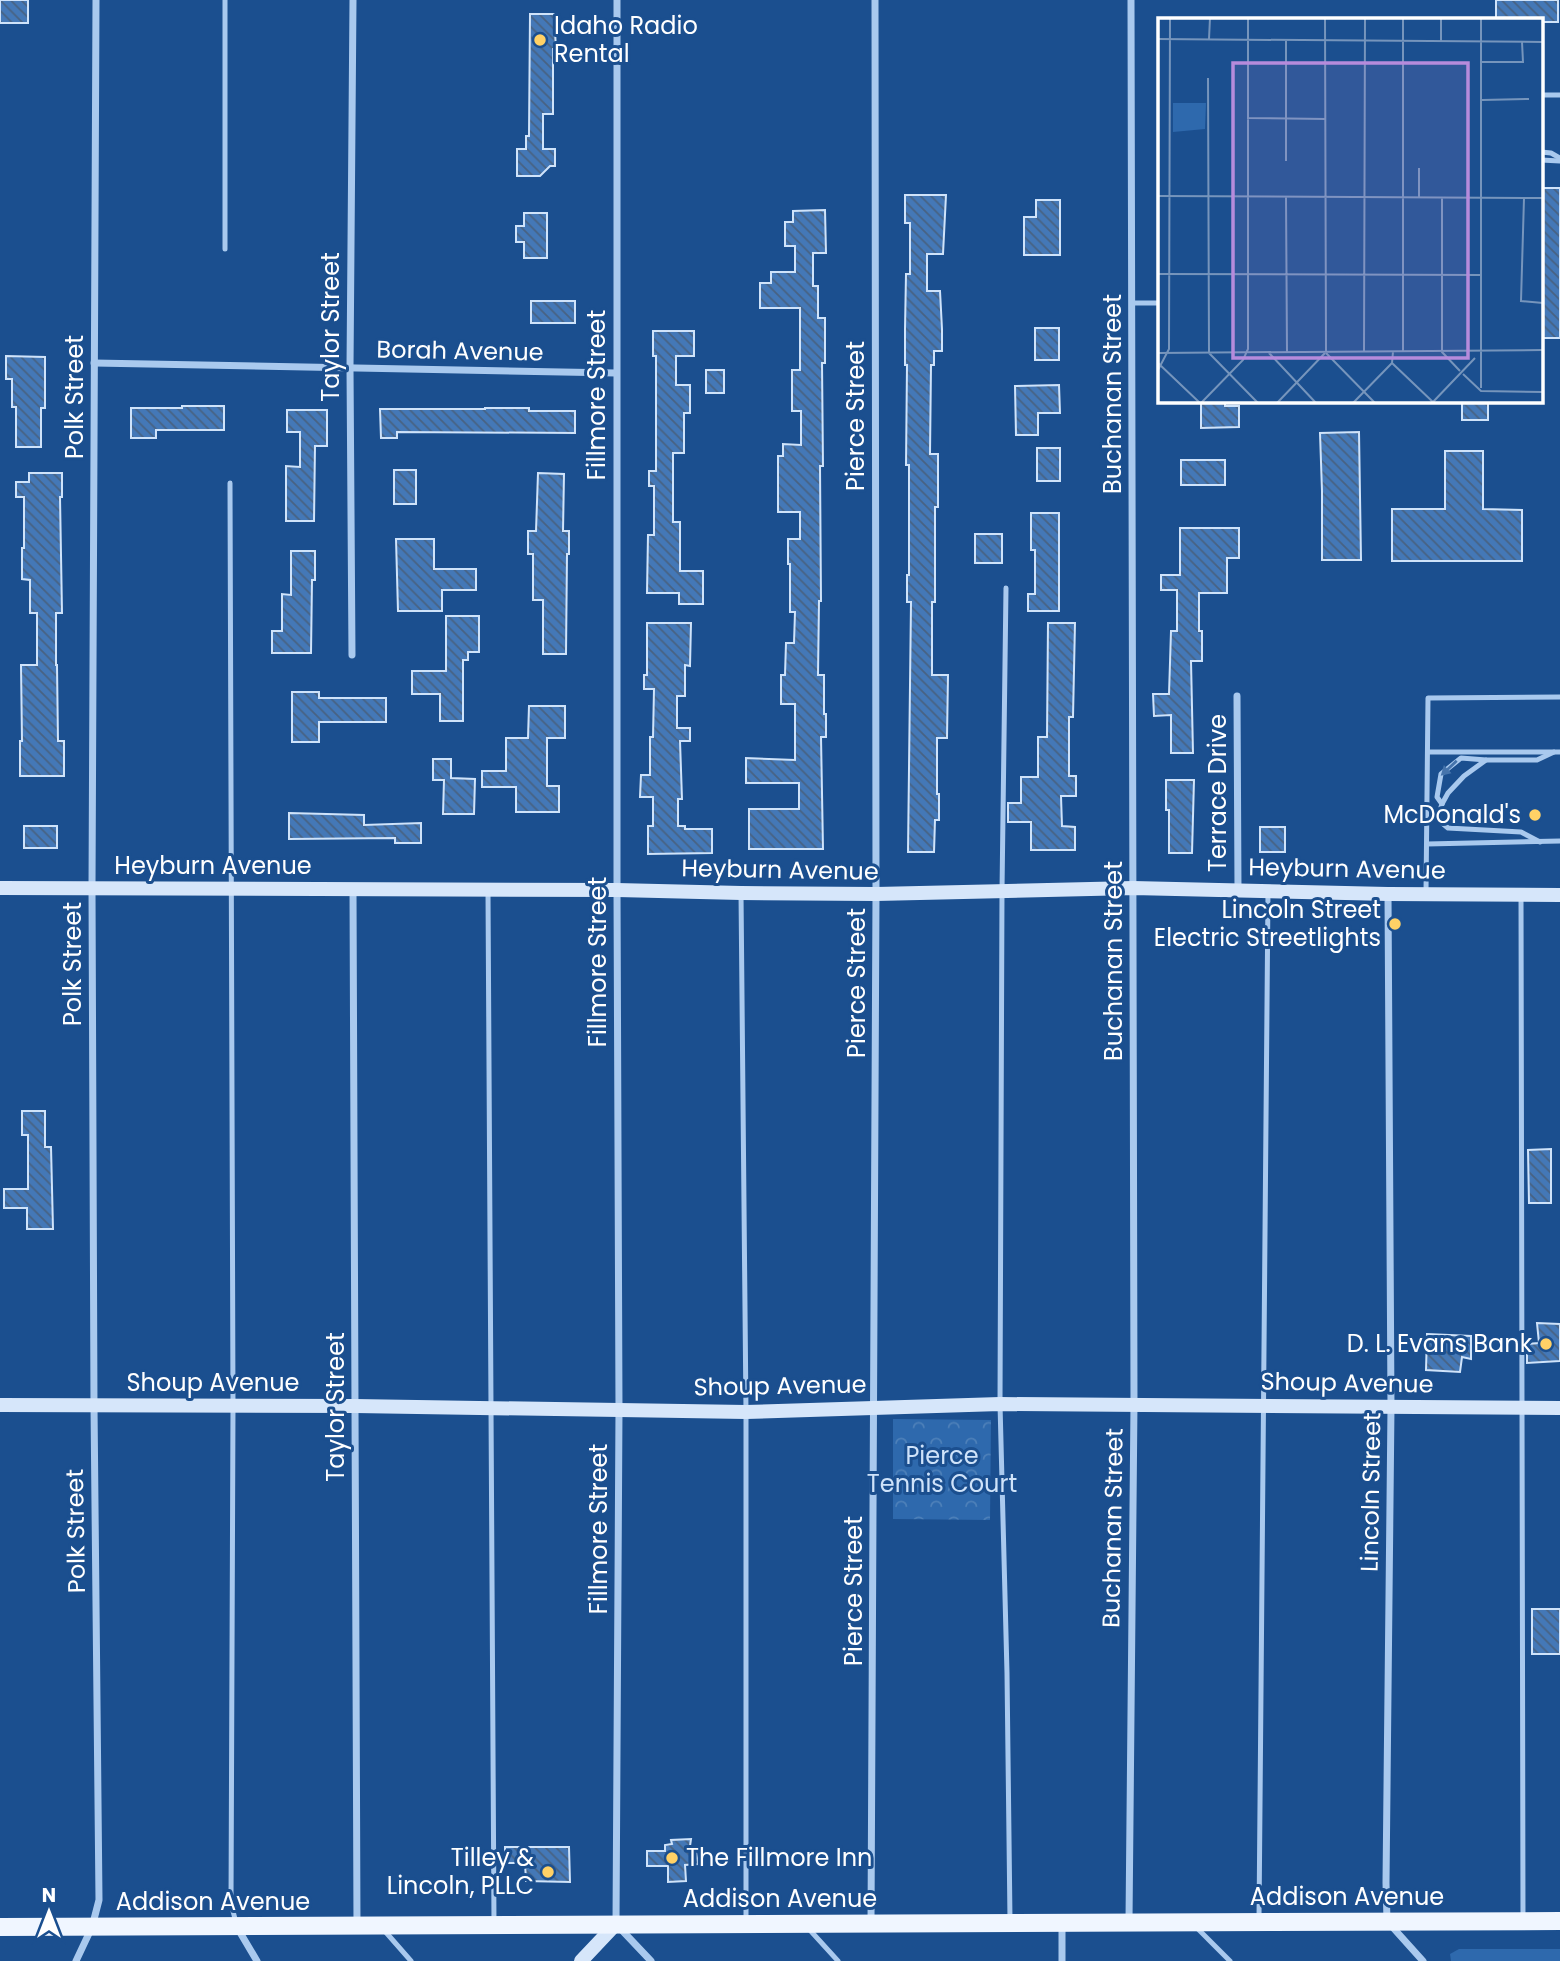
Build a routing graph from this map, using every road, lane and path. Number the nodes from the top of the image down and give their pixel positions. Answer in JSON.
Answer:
{"nodes":[{"id":1,"x":96,"y":0,"type":"edge"},
{"id":2,"x":225,"y":0,"type":"edge"},
{"id":3,"x":353,"y":0,"type":"edge"},
{"id":4,"x":617,"y":0,"type":"edge"},
{"id":5,"x":875,"y":0,"type":"edge"},
{"id":6,"x":1131,"y":0,"type":"edge"},
{"id":7,"x":1542,"y":95,"type":"edge"},
{"id":8,"x":1560,"y":95,"type":"edge"},
{"id":9,"x":1542,"y":152,"type":"edge"},
{"id":10,"x":1560,"y":159,"type":"edge"},
{"id":11,"x":1542,"y":160,"type":"edge"},
{"id":12,"x":225,"y":249,"type":"dead end"},
{"id":13,"x":1132,"y":303,"type":"junction"},
{"id":14,"x":1158,"y":303,"type":"edge"},
{"id":15,"x":94,"y":363,"type":"junction"},
{"id":16,"x":350,"y":368,"type":"junction"},
{"id":17,"x":616,"y":373,"type":"junction"},
{"id":18,"x":230,"y":483,"type":"dead end"},
{"id":19,"x":1006,"y":588,"type":"dead end"},
{"id":20,"x":352,"y":655,"type":"dead end"},
{"id":21,"x":1237,"y":696,"type":"dead end"},
{"id":22,"x":1560,"y":697,"type":"edge"},
{"id":23,"x":1428,"y":752,"type":"junction"},
{"id":24,"x":1557,"y":752,"type":"edge"},
{"id":25,"x":1486,"y":760,"type":"junction"},
{"id":26,"x":1442,"y":804,"type":"junction"},
{"id":27,"x":1560,"y":841,"type":"edge"},
{"id":28,"x":1540,"y":842,"type":"junction"},
{"id":29,"x":1427,"y":844,"type":"junction"},
{"id":30,"x":0,"y":888,"type":"edge"},
{"id":31,"x":92,"y":888,"type":"junction"},
{"id":32,"x":231,"y":888,"type":"junction"},
{"id":33,"x":1133,"y":888,"type":"junction"},
{"id":34,"x":353,"y":889,"type":"junction"},
{"id":35,"x":1238,"y":889,"type":"junction"},
{"id":36,"x":488,"y":890,"type":"junction"},
{"id":37,"x":617,"y":890,"type":"junction"},
{"id":38,"x":1268,"y":890,"type":"junction"},
{"id":39,"x":1002,"y":891,"type":"junction"},
{"id":40,"x":741,"y":893,"type":"junction"},
{"id":41,"x":876,"y":894,"type":"junction"},
{"id":42,"x":1388,"y":894,"type":"junction"},
{"id":43,"x":1426,"y":894,"type":"junction"},
{"id":44,"x":1521,"y":894,"type":"junction"},
{"id":45,"x":1560,"y":895,"type":"edge"},
{"id":46,"x":1000,"y":1404,"type":"junction"},
{"id":47,"x":1134,"y":1404,"type":"junction"},
{"id":48,"x":0,"y":1405,"type":"edge"},
{"id":49,"x":1263,"y":1405,"type":"junction"},
{"id":50,"x":93,"y":1406,"type":"junction"},
{"id":51,"x":233,"y":1406,"type":"junction"},
{"id":52,"x":355,"y":1406,"type":"junction"},
{"id":53,"x":874,"y":1407,"type":"junction"},
{"id":54,"x":1391,"y":1407,"type":"junction"},
{"id":55,"x":491,"y":1408,"type":"junction"},
{"id":56,"x":1522,"y":1408,"type":"junction"},
{"id":57,"x":1560,"y":1408,"type":"edge"},
{"id":58,"x":619,"y":1409,"type":"junction"},
{"id":59,"x":747,"y":1412,"type":"junction"},
{"id":60,"x":1387,"y":1921,"type":"junction"},
{"id":61,"x":1523,"y":1921,"type":"junction"},
{"id":62,"x":1560,"y":1921,"type":"edge"},
{"id":63,"x":1129,"y":1922,"type":"junction"},
{"id":64,"x":1191,"y":1922,"type":"junction"},
{"id":65,"x":1259,"y":1922,"type":"junction"},
{"id":66,"x":871,"y":1923,"type":"junction"},
{"id":67,"x":1010,"y":1923,"type":"junction"},
{"id":68,"x":1062,"y":1923,"type":"junction"},
{"id":69,"x":616,"y":1924,"type":"junction"},
{"id":70,"x":746,"y":1924,"type":"junction"},
{"id":71,"x":803,"y":1924,"type":"junction"},
{"id":72,"x":494,"y":1925,"type":"junction"},
{"id":73,"x":237,"y":1926,"type":"junction"},
{"id":74,"x":357,"y":1926,"type":"junction"},
{"id":75,"x":380,"y":1926,"type":"junction"},
{"id":76,"x":0,"y":1927,"type":"edge"},
{"id":77,"x":92,"y":1927,"type":"junction"},
{"id":78,"x":76,"y":1961,"type":"edge"},
{"id":79,"x":257,"y":1961,"type":"edge"},
{"id":80,"x":411,"y":1961,"type":"edge"},
{"id":81,"x":581,"y":1961,"type":"edge"},
{"id":82,"x":651,"y":1961,"type":"edge"},
{"id":83,"x":838,"y":1961,"type":"edge"},
{"id":84,"x":1062,"y":1961,"type":"edge"},
{"id":85,"x":1230,"y":1961,"type":"edge"},
{"id":86,"x":1423,"y":1961,"type":"edge"}],
"edges":[{"from":1,"to":15,"type":"street","name":"Polk Street"},
{"from":2,"to":12,"type":"lane"},
{"from":3,"to":16,"type":"street","name":"Taylor Street"},
{"from":4,"to":17,"type":"street","name":"Fillmore Street"},
{"from":5,"to":41,"type":"street","name":"Pierce Street"},
{"from":6,"to":13,"type":"street","name":"Buchanan Street"},
{"from":7,"to":8,"type":"lane"},
{"from":9,"to":10,"type":"lane"},
{"from":10,"to":11,"type":"lane"},
{"from":13,"to":14,"type":"lane"},
{"from":13,"to":33,"type":"street","name":"Buchanan Street"},
{"from":15,"to":16,"type":"street","name":"Borah Avenue"},
{"from":15,"to":31,"type":"street","name":"Polk Street"},
{"from":16,"to":17,"type":"street","name":"Borah Avenue"},
{"from":16,"to":20,"type":"street","name":"Taylor Street"},
{"from":17,"to":37,"type":"street","name":"Fillmore Street"},
{"from":18,"to":32,"type":"lane"},
{"from":19,"to":39,"type":"lane"},
{"from":21,"to":35,"type":"street","name":"Terrace Drive"},
{"from":22,"to":23,"type":"lane"},
{"from":23,"to":24,"type":"lane"},
{"from":23,"to":29,"type":"lane"},
{"from":24,"to":25,"type":"lane"},
{"from":25,"to":26,"type":"lane"},
{"from":25,"to":26,"type":"lane","one_way":true},
{"from":26,"to":28,"type":"lane"},
{"from":27,"to":28,"type":"lane"},
{"from":28,"to":29,"type":"lane"},
{"from":29,"to":43,"type":"lane"},
{"from":30,"to":31,"type":"street","name":"Heyburn Avenue"},
{"from":31,"to":32,"type":"street","name":"Heyburn Avenue"},
{"from":31,"to":50,"type":"street","name":"Polk Street"},
{"from":32,"to":34,"type":"street","name":"Heyburn Avenue"},
{"from":32,"to":51,"type":"lane"},
{"from":33,"to":35,"type":"street","name":"Heyburn Avenue"},
{"from":33,"to":39,"type":"street","name":"Heyburn Avenue"},
{"from":33,"to":47,"type":"street","name":"Buchanan Street"},
{"from":34,"to":36,"type":"street","name":"Heyburn Avenue"},
{"from":34,"to":52,"type":"street","name":"Taylor Street"},
{"from":35,"to":38,"type":"street","name":"Heyburn Avenue"},
{"from":36,"to":37,"type":"street","name":"Heyburn Avenue"},
{"from":36,"to":55,"type":"lane"},
{"from":37,"to":40,"type":"street","name":"Heyburn Avenue"},
{"from":37,"to":58,"type":"street","name":"Fillmore Street"},
{"from":38,"to":42,"type":"street","name":"Heyburn Avenue"},
{"from":38,"to":49,"type":"lane"},
{"from":39,"to":41,"type":"street","name":"Heyburn Avenue"},
{"from":39,"to":46,"type":"lane"},
{"from":40,"to":41,"type":"street","name":"Heyburn Avenue"},
{"from":40,"to":59,"type":"lane"},
{"from":41,"to":53,"type":"street","name":"Pierce Street"},
{"from":42,"to":43,"type":"street","name":"Heyburn Avenue"},
{"from":42,"to":54,"type":"street","name":"Lincoln Street"},
{"from":43,"to":44,"type":"street","name":"Heyburn Avenue"},
{"from":44,"to":45,"type":"street","name":"Heyburn Avenue"},
{"from":44,"to":56,"type":"lane"},
{"from":46,"to":47,"type":"street","name":"Shoup Avenue"},
{"from":46,"to":53,"type":"street","name":"Shoup Avenue"},
{"from":46,"to":67,"type":"lane"},
{"from":47,"to":49,"type":"street","name":"Shoup Avenue"},
{"from":47,"to":63,"type":"street","name":"Buchanan Street"},
{"from":48,"to":50,"type":"street","name":"Shoup Avenue"},
{"from":49,"to":54,"type":"street","name":"Shoup Avenue"},
{"from":49,"to":65,"type":"lane"},
{"from":50,"to":51,"type":"street","name":"Shoup Avenue"},
{"from":50,"to":77,"type":"street","name":"Polk Street"},
{"from":51,"to":52,"type":"street","name":"Shoup Avenue"},
{"from":51,"to":73,"type":"lane"},
{"from":52,"to":55,"type":"street","name":"Shoup Avenue"},
{"from":52,"to":74,"type":"street","name":"Taylor Street"},
{"from":53,"to":59,"type":"street","name":"Shoup Avenue"},
{"from":53,"to":66,"type":"street","name":"Pierce Street"},
{"from":54,"to":56,"type":"street","name":"Shoup Avenue"},
{"from":54,"to":60,"type":"street","name":"Lincoln Street"},
{"from":55,"to":58,"type":"street","name":"Shoup Avenue"},
{"from":55,"to":72,"type":"lane"},
{"from":56,"to":57,"type":"street","name":"Shoup Avenue"},
{"from":56,"to":61,"type":"lane"},
{"from":58,"to":59,"type":"street","name":"Shoup Avenue"},
{"from":58,"to":69,"type":"street","name":"Fillmore Street"},
{"from":59,"to":70,"type":"lane"},
{"from":60,"to":61,"type":"main road","name":"Addison Avenue"},
{"from":60,"to":65,"type":"main road","name":"Addison Avenue"},
{"from":60,"to":86,"type":"street"},
{"from":61,"to":62,"type":"main road","name":"Addison Avenue"},
{"from":63,"to":64,"type":"main road","name":"Addison Avenue"},
{"from":63,"to":68,"type":"main road","name":"Addison Avenue"},
{"from":64,"to":65,"type":"main road","name":"Addison Avenue"},
{"from":64,"to":85,"type":"lane"},
{"from":66,"to":67,"type":"main road","name":"Addison Avenue"},
{"from":66,"to":71,"type":"main road","name":"Addison Avenue"},
{"from":67,"to":68,"type":"main road","name":"Addison Avenue"},
{"from":68,"to":84,"type":"street"},
{"from":69,"to":70,"type":"main road","name":"Addison Avenue"},
{"from":69,"to":72,"type":"main road","name":"Addison Avenue"},
{"from":69,"to":81,"type":"street"},
{"from":69,"to":82,"type":"street"},
{"from":70,"to":71,"type":"main road","name":"Addison Avenue"},
{"from":71,"to":83,"type":"lane"},
{"from":72,"to":75,"type":"main road","name":"Addison Avenue"},
{"from":73,"to":74,"type":"main road","name":"Addison Avenue"},
{"from":73,"to":77,"type":"main road","name":"Addison Avenue"},
{"from":73,"to":79,"type":"street"},
{"from":74,"to":75,"type":"main road","name":"Addison Avenue"},
{"from":75,"to":80,"type":"lane"},
{"from":76,"to":77,"type":"main road","name":"Addison Avenue"},
{"from":77,"to":78,"type":"street","name":"Polk Street"}]}
